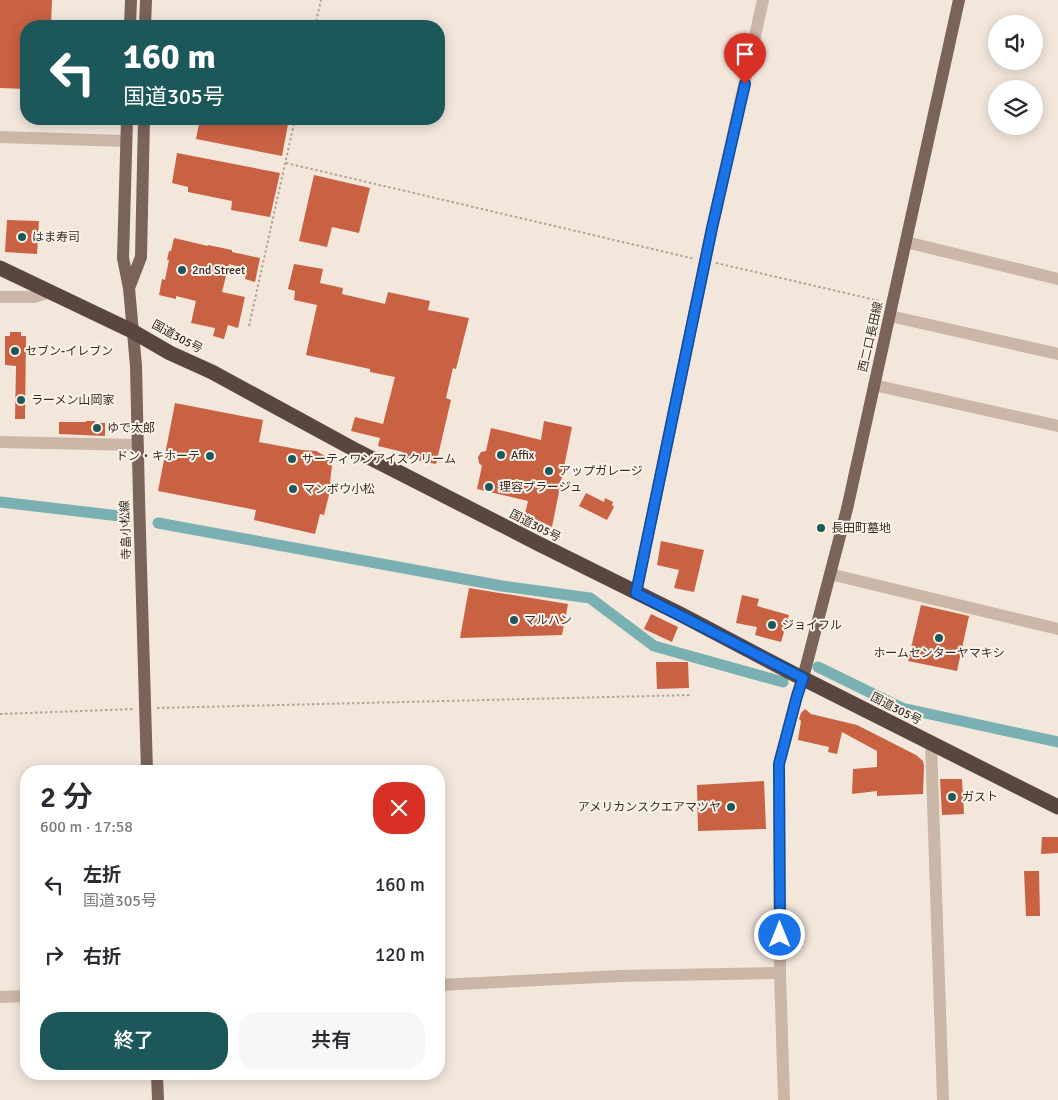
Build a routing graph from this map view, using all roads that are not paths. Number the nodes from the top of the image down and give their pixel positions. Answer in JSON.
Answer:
{"nodes":[{"id":1,"x":131,"y":0,"type":"edge"},
{"id":2,"x":146,"y":0,"type":"edge"},
{"id":3,"x":763,"y":0,"type":"edge"},
{"id":4,"x":959,"y":0,"type":"edge"},
{"id":5,"x":130,"y":20,"type":"edge"},
{"id":6,"x":145,"y":20,"type":"edge"},
{"id":7,"x":127,"y":125,"type":"edge"},
{"id":8,"x":144,"y":125,"type":"edge"},
{"id":9,"x":0,"y":137,"type":"edge"},
{"id":10,"x":126,"y":141,"type":"junction"},
{"id":11,"x":906,"y":242,"type":"junction"},
{"id":12,"x":0,"y":268,"type":"edge"},
{"id":13,"x":1058,"y":279,"type":"edge"},
{"id":14,"x":129,"y":288,"type":"junction"},
{"id":15,"x":50,"y":292,"type":"junction"},
{"id":16,"x":0,"y":298,"type":"edge"},
{"id":17,"x":891,"y":310,"type":"junction"},
{"id":18,"x":132,"y":330,"type":"junction"},
{"id":19,"x":1058,"y":354,"type":"edge"},
{"id":20,"x":874,"y":385,"type":"junction"},
{"id":21,"x":1057,"y":422,"type":"edge"},
{"id":22,"x":0,"y":442,"type":"edge"},
{"id":23,"x":138,"y":446,"type":"junction"},
{"id":24,"x":830,"y":574,"type":"junction"},
{"id":25,"x":636,"y":593,"type":"junction"},
{"id":26,"x":1058,"y":629,"type":"edge"},
{"id":27,"x":803,"y":678,"type":"junction"},
{"id":28,"x":931,"y":743,"type":"junction"},
{"id":29,"x":148,"y":765,"type":"edge"},
{"id":30,"x":1058,"y":807,"type":"edge"},
{"id":31,"x":780,"y":973,"type":"junction"},
{"id":32,"x":445,"y":985,"type":"edge"},
{"id":33,"x":20,"y":996,"type":"edge"},
{"id":34,"x":0,"y":997,"type":"edge"},
{"id":35,"x":157,"y":1080,"type":"edge"},
{"id":36,"x":158,"y":1100,"type":"edge"},
{"id":37,"x":784,"y":1100,"type":"edge"},
{"id":38,"x":942,"y":1100,"type":"edge"}],
"edges":[{"from":1,"to":5,"type":"main road"},
{"from":2,"to":6,"type":"main road"},
{"from":3,"to":25,"type":"street"},
{"from":4,"to":11,"type":"main road","name":"西二口長田線"},
{"from":7,"to":10,"type":"main road","name":"寺畠小松線"},
{"from":8,"to":14,"type":"main road","name":"寺畠小松線"},
{"from":9,"to":10,"type":"street"},
{"from":10,"to":14,"type":"main road","name":"寺畠小松線"},
{"from":11,"to":13,"type":"street"},
{"from":11,"to":17,"type":"main road","name":"西二口長田線"},
{"from":12,"to":15,"type":"highway","name":"国道305号"},
{"from":14,"to":18,"type":"main road","name":"寺畠小松線"},
{"from":15,"to":16,"type":"street"},
{"from":15,"to":18,"type":"highway","name":"国道305号"},
{"from":17,"to":19,"type":"street"},
{"from":17,"to":20,"type":"main road","name":"西二口長田線"},
{"from":18,"to":23,"type":"main road","name":"寺畠小松線"},
{"from":18,"to":25,"type":"highway","name":"国道305号"},
{"from":20,"to":21,"type":"street"},
{"from":20,"to":24,"type":"main road","name":"西二口長田線"},
{"from":22,"to":23,"type":"street"},
{"from":23,"to":29,"type":"main road","name":"寺畠小松線"},
{"from":24,"to":26,"type":"street"},
{"from":24,"to":27,"type":"main road","name":"西二口長田線"},
{"from":25,"to":27,"type":"highway","name":"国道305号"},
{"from":27,"to":28,"type":"highway","name":"国道305号"},
{"from":27,"to":31,"type":"street"},
{"from":28,"to":30,"type":"highway","name":"国道305号"},
{"from":28,"to":38,"type":"street"},
{"from":31,"to":32,"type":"street"},
{"from":31,"to":37,"type":"street"},
{"from":33,"to":34,"type":"street"},
{"from":35,"to":36,"type":"main road"}]}
